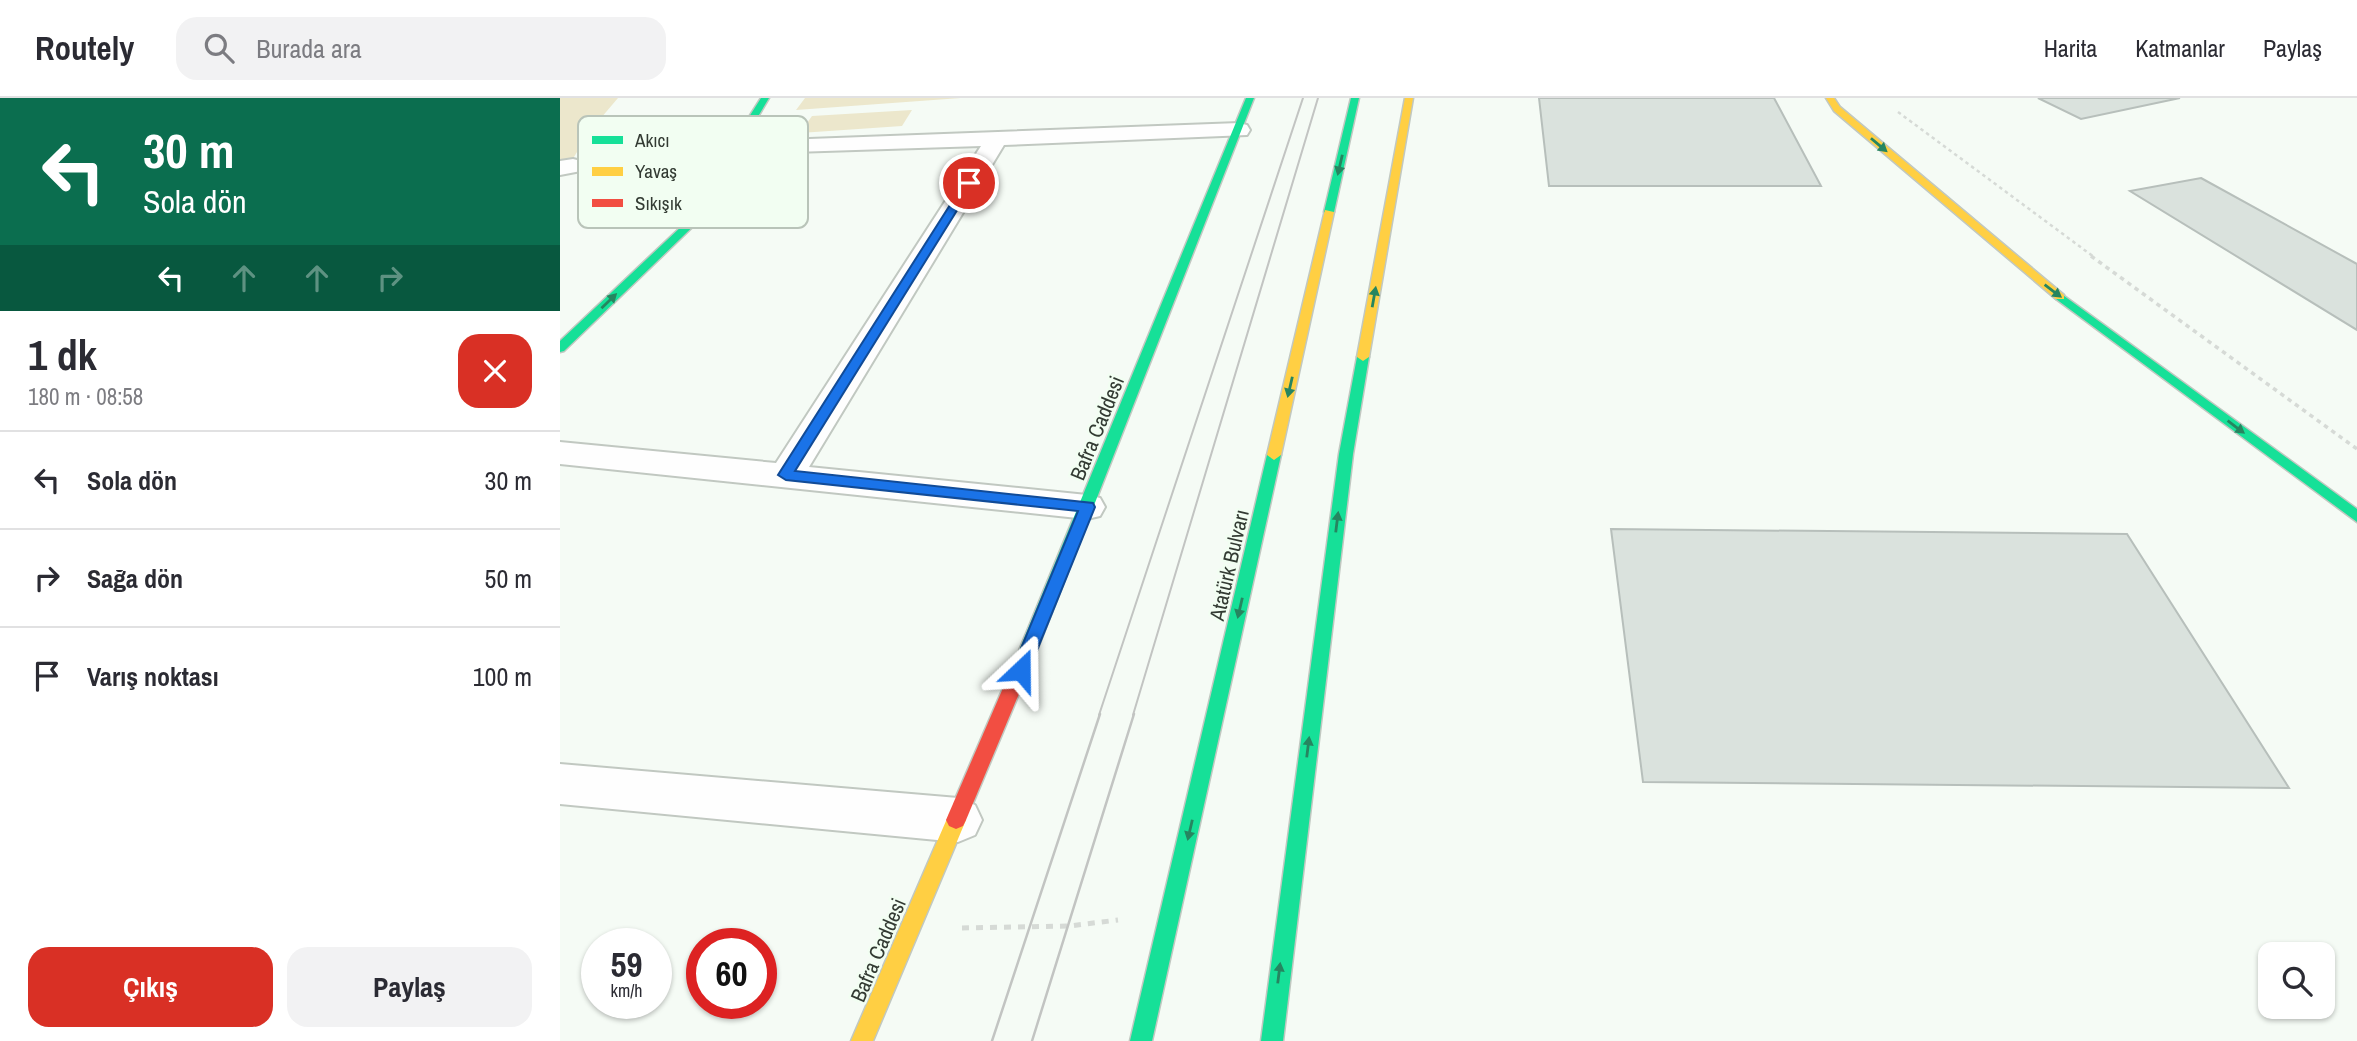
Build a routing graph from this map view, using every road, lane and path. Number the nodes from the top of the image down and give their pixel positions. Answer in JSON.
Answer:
{"nodes":[{"id":1,"x":748,"y":98,"type":"edge"},
{"id":2,"x":765,"y":98,"type":"edge"},
{"id":3,"x":1250,"y":98,"type":"edge"},
{"id":4,"x":1355,"y":98,"type":"edge"},
{"id":5,"x":1409,"y":98,"type":"edge"},
{"id":6,"x":1830,"y":98,"type":"edge"},
{"id":7,"x":1891,"y":106,"type":"dead end"},
{"id":8,"x":738,"y":116,"type":"edge"},
{"id":9,"x":754,"y":116,"type":"edge"},
{"id":10,"x":1239,"y":130,"type":"junction"},
{"id":11,"x":997,"y":138,"type":"junction"},
{"id":12,"x":808,"y":144,"type":"edge"},
{"id":13,"x":685,"y":228,"type":"edge"},
{"id":14,"x":560,"y":348,"type":"edge"},
{"id":15,"x":2357,"y":449,"type":"edge"},
{"id":16,"x":560,"y":453,"type":"edge"},
{"id":17,"x":786,"y":475,"type":"junction"},
{"id":18,"x":1087,"y":507,"type":"junction"},
{"id":19,"x":2357,"y":517,"type":"edge"},
{"id":20,"x":560,"y":784,"type":"edge"},
{"id":21,"x":958,"y":820,"type":"junction"},
{"id":22,"x":1171,"y":914,"type":"junction"},
{"id":23,"x":909,"y":929,"type":"junction"},
{"id":24,"x":862,"y":1041,"type":"edge"},
{"id":25,"x":1141,"y":1041,"type":"edge"},
{"id":26,"x":1272,"y":1041,"type":"edge"}],
"edges":[{"from":1,"to":8,"type":"main road"},
{"from":2,"to":9,"type":"main road"},
{"from":3,"to":10,"type":"main road","name":"Bafra Caddesi"},
{"from":4,"to":22,"type":"main road","name":"Atatürk Bulvarı","one_way":true},
{"from":26,"to":5,"type":"main road","one_way":true},
{"from":6,"to":19,"type":"main road","one_way":true},
{"from":7,"to":15,"type":"path"},
{"from":10,"to":11,"type":"street"},
{"from":10,"to":18,"type":"main road","name":"Bafra Caddesi"},
{"from":11,"to":12,"type":"street"},
{"from":11,"to":17,"type":"street"},
{"from":14,"to":13,"type":"main road","one_way":true},
{"from":16,"to":17,"type":"street"},
{"from":17,"to":18,"type":"street"},
{"from":18,"to":21,"type":"main road","name":"Bafra Caddesi"},
{"from":20,"to":21,"type":"street"},
{"from":21,"to":23,"type":"main road","name":"Bafra Caddesi"},
{"from":22,"to":23,"type":"path"},
{"from":22,"to":25,"type":"main road","name":"Atatürk Bulvarı"},
{"from":23,"to":24,"type":"main road","name":"Bafra Caddesi"}]}
